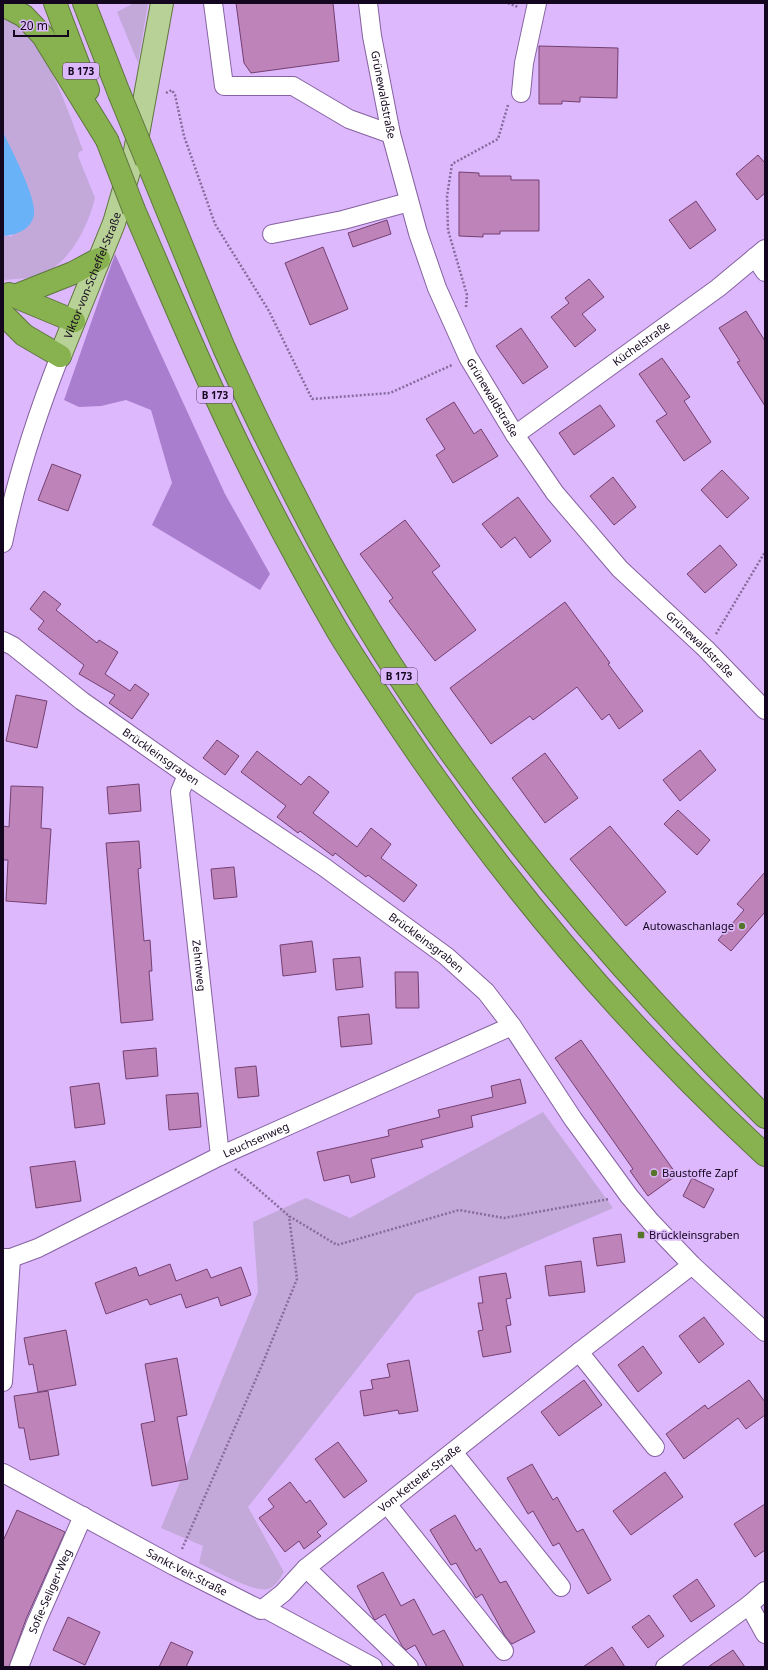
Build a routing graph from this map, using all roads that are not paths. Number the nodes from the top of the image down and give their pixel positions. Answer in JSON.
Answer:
{"nodes":[{"id":1,"x":55,"y":3,"type":"edge"},
{"id":2,"x":84,"y":3,"type":"edge"},
{"id":3,"x":162,"y":3,"type":"edge"},
{"id":4,"x":213,"y":3,"type":"edge"},
{"id":5,"x":368,"y":3,"type":"edge"},
{"id":6,"x":537,"y":3,"type":"edge"},
{"id":7,"x":3,"y":5,"type":"edge"},
{"id":8,"x":521,"y":93,"type":"road end"},
{"id":9,"x":391,"y":134,"type":"junction"},
{"id":10,"x":107,"y":140,"type":"junction"},
{"id":11,"x":409,"y":202,"type":"junction"},
{"id":12,"x":272,"y":234,"type":"dead end"},
{"id":13,"x":760,"y":253,"type":"edge"},
{"id":14,"x":98,"y":259,"type":"junction"},
{"id":15,"x":765,"y":272,"type":"edge"},
{"id":16,"x":9,"y":295,"type":"edge"},
{"id":17,"x":3,"y":314,"type":"edge"},
{"id":18,"x":74,"y":321,"type":"junction"},
{"id":19,"x":60,"y":356,"type":"junction"},
{"id":20,"x":515,"y":435,"type":"junction"},
{"id":21,"x":7,"y":506,"type":"edge"},
{"id":22,"x":3,"y":542,"type":"edge"},
{"id":23,"x":3,"y":641,"type":"edge"},
{"id":24,"x":765,"y":710,"type":"edge"},
{"id":25,"x":186,"y":775,"type":"junction"},
{"id":26,"x":512,"y":1026,"type":"junction"},
{"id":27,"x":765,"y":1117,"type":"edge"},
{"id":28,"x":765,"y":1154,"type":"edge"},
{"id":29,"x":220,"y":1156,"type":"junction"},
{"id":30,"x":7,"y":1258,"type":"edge"},
{"id":31,"x":692,"y":1265,"type":"junction"},
{"id":32,"x":765,"y":1332,"type":"edge"},
{"id":33,"x":579,"y":1352,"type":"junction"},
{"id":34,"x":3,"y":1382,"type":"edge"},
{"id":35,"x":654,"y":1447,"type":"dead end"},
{"id":36,"x":453,"y":1452,"type":"junction"},
{"id":37,"x":3,"y":1473,"type":"edge"},
{"id":38,"x":387,"y":1504,"type":"junction"},
{"id":39,"x":82,"y":1516,"type":"junction"},
{"id":40,"x":306,"y":1568,"type":"junction"},
{"id":41,"x":561,"y":1586,"type":"dead end"},
{"id":42,"x":765,"y":1591,"type":"edge"},
{"id":43,"x":749,"y":1605,"type":"junction"},
{"id":44,"x":264,"y":1608,"type":"junction"},
{"id":45,"x":765,"y":1634,"type":"edge"},
{"id":46,"x":504,"y":1651,"type":"dead end"},
{"id":47,"x":19,"y":1667,"type":"edge"},
{"id":48,"x":373,"y":1667,"type":"edge"},
{"id":49,"x":409,"y":1667,"type":"edge"},
{"id":50,"x":665,"y":1667,"type":"edge"}],
"edges":[{"from":1,"to":10,"type":"highway","number":"B 173"},
{"from":2,"to":27,"type":"highway","number":"B 173","bridge":true},
{"from":3,"to":14,"type":"main road","name":"Viktor-von-Scheffel-Straße"},
{"from":4,"to":9,"type":"street"},
{"from":5,"to":9,"type":"street","name":"Grünewaldstraße"},
{"from":6,"to":8,"type":"street"},
{"from":7,"to":10,"type":"highway"},
{"from":9,"to":11,"type":"street","name":"Grünewaldstraße"},
{"from":10,"to":28,"type":"highway","number":"B 173","bridge":true},
{"from":11,"to":12,"type":"street"},
{"from":11,"to":20,"type":"street","name":"Grünewaldstraße"},
{"from":13,"to":15,"type":"street"},
{"from":13,"to":20,"type":"street","name":"Küchelstraße"},
{"from":14,"to":16,"type":"highway"},
{"from":14,"to":18,"type":"main road","name":"Viktor-von-Scheffel-Straße"},
{"from":16,"to":18,"type":"highway"},
{"from":17,"to":19,"type":"highway"},
{"from":18,"to":19,"type":"main road","name":"Viktor-von-Scheffel-Straße"},
{"from":19,"to":21,"type":"street","name":"Viktor-von-Scheffel-Straße"},
{"from":20,"to":24,"type":"street","name":"Grünewaldstraße"},
{"from":21,"to":22,"type":"street","name":"Viktor-von-Scheffel-Straße"},
{"from":23,"to":25,"type":"street","name":"Brückleinsgraben"},
{"from":25,"to":26,"type":"street","name":"Brückleinsgraben"},
{"from":25,"to":29,"type":"street","name":"Zehntweg"},
{"from":26,"to":29,"type":"street","name":"Leuchsenweg"},
{"from":26,"to":31,"type":"street","name":"Brückleinsgraben"},
{"from":29,"to":30,"type":"street","name":"Leuchsenweg"},
{"from":30,"to":34,"type":"street"},
{"from":31,"to":32,"type":"street","name":"Brückleinsgraben"},
{"from":31,"to":33,"type":"street","name":"Von-Ketteler-Straße"},
{"from":33,"to":35,"type":"street"},
{"from":33,"to":36,"type":"street","name":"Von-Ketteler-Straße"},
{"from":36,"to":38,"type":"street","name":"Von-Ketteler-Straße"},
{"from":36,"to":41,"type":"street"},
{"from":37,"to":39,"type":"street","name":"Sankt-Veit-Straße"},
{"from":38,"to":40,"type":"street","name":"Von-Ketteler-Straße"},
{"from":38,"to":46,"type":"street"},
{"from":39,"to":44,"type":"street","name":"Sankt-Veit-Straße"},
{"from":39,"to":47,"type":"street","name":"Sofie-Seliger-Weg"},
{"from":40,"to":44,"type":"street","name":"Von-Ketteler-Straße"},
{"from":40,"to":49,"type":"street"},
{"from":42,"to":43,"type":"street"},
{"from":43,"to":45,"type":"street"},
{"from":43,"to":50,"type":"street"},
{"from":44,"to":48,"type":"street","name":"Sankt-Veit-Straße"}]}
